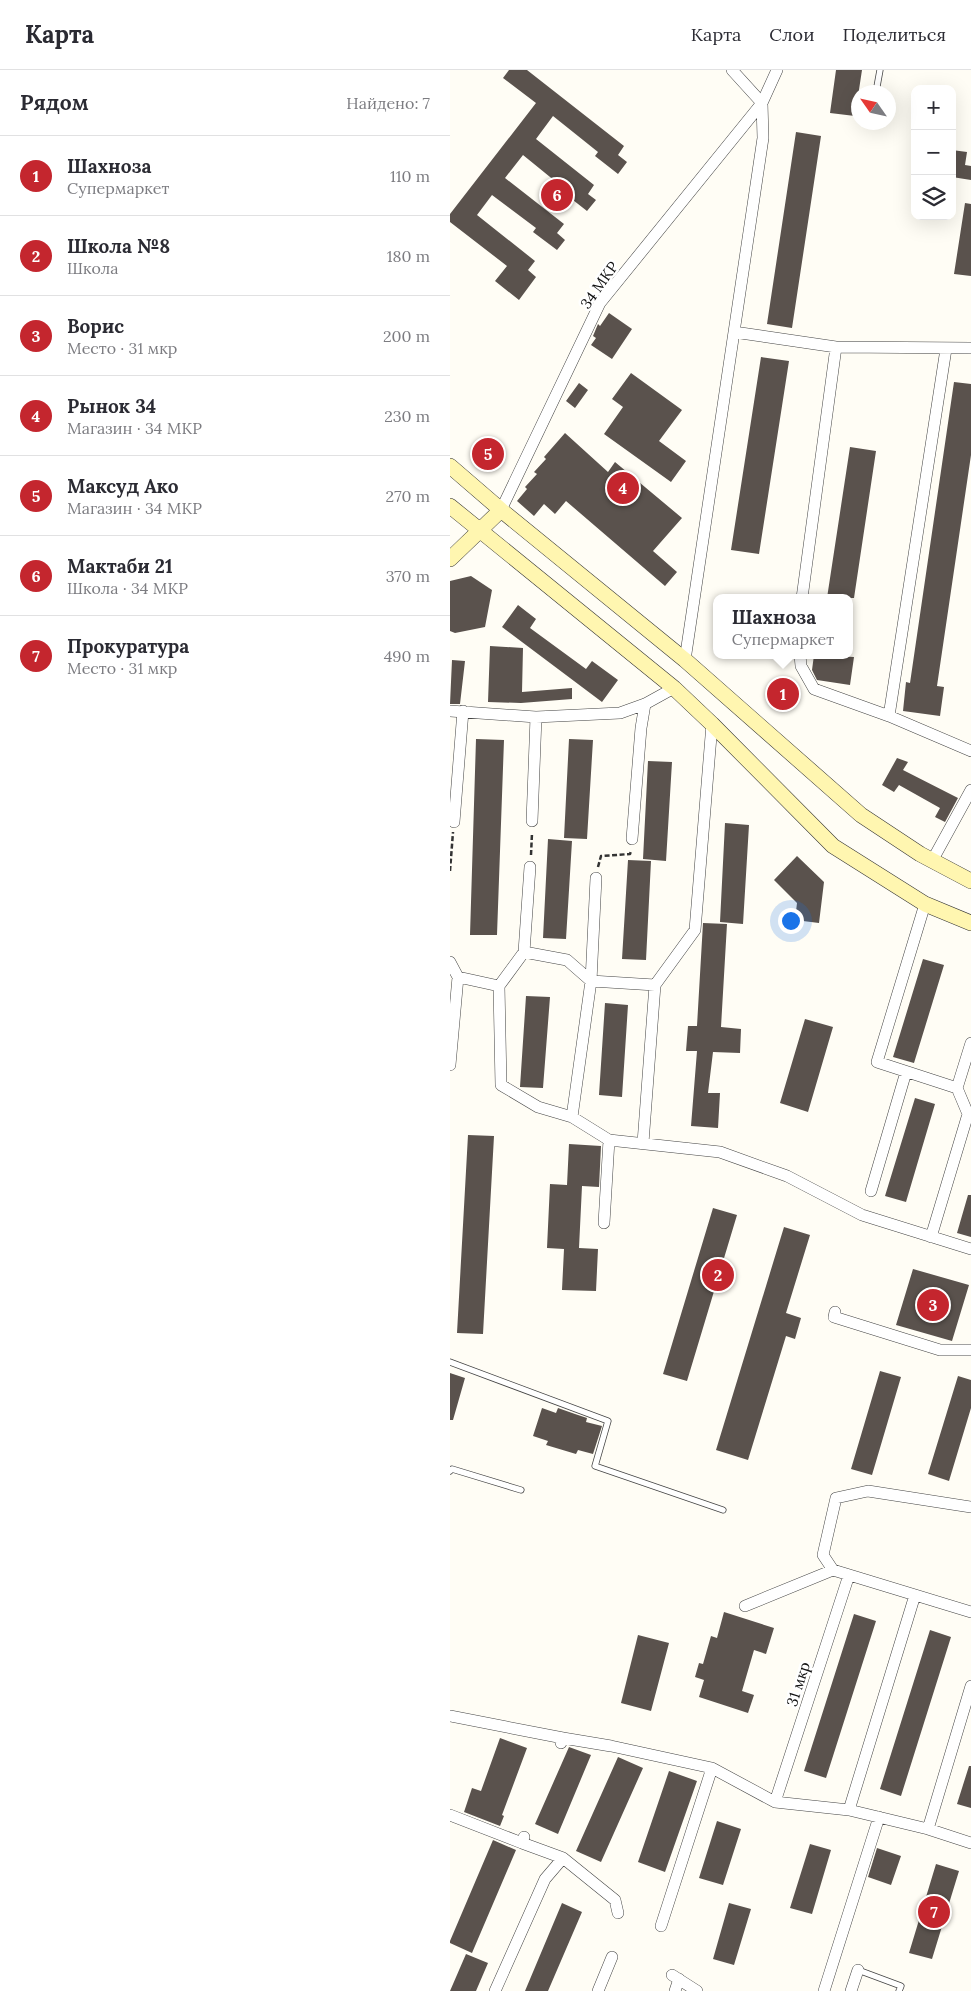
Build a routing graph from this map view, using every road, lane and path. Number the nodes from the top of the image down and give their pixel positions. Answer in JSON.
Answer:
{"nodes":[{"id":1,"x":732,"y":70,"type":"edge"},
{"id":2,"x":777,"y":70,"type":"edge"},
{"id":3,"x":880,"y":70,"type":"edge"},
{"id":4,"x":877,"y":85,"type":"edge"},
{"id":5,"x":762,"y":103,"type":"junction"},
{"id":6,"x":734,"y":332,"type":"junction"},
{"id":7,"x":836,"y":347,"type":"junction"},
{"id":8,"x":971,"y":348,"type":"edge"},
{"id":9,"x":946,"y":349,"type":"junction"},
{"id":10,"x":450,"y":466,"type":"edge"},
{"id":11,"x":450,"y":506,"type":"edge"},
{"id":12,"x":501,"y":510,"type":"junction"},
{"id":13,"x":479,"y":531,"type":"junction"},
{"id":14,"x":450,"y":559,"type":"edge"},
{"id":15,"x":803,"y":594,"type":"edge"},
{"id":16,"x":800,"y":659,"type":"edge"},
{"id":17,"x":685,"y":660,"type":"junction"},
{"id":18,"x":674,"y":688,"type":"junction"},
{"id":19,"x":645,"y":704,"type":"junction"},
{"id":20,"x":463,"y":710,"type":"junction"},
{"id":21,"x":450,"y":711,"type":"edge"},
{"id":22,"x":889,"y":716,"type":"junction"},
{"id":23,"x":536,"y":717,"type":"junction"},
{"id":24,"x":712,"y":724,"type":"junction"},
{"id":25,"x":971,"y":751,"type":"edge"},
{"id":26,"x":971,"y":790,"type":"edge"},
{"id":27,"x":532,"y":821,"type":"joint"},
{"id":28,"x":454,"y":822,"type":"joint"},
{"id":29,"x":632,"y":839,"type":"joint"},
{"id":30,"x":932,"y":861,"type":"junction"},
{"id":31,"x":530,"y":867,"type":"joint"},
{"id":32,"x":450,"y":871,"type":"edge"},
{"id":33,"x":596,"y":878,"type":"joint"},
{"id":34,"x":971,"y":881,"type":"edge"},
{"id":35,"x":925,"y":904,"type":"junction"},
{"id":36,"x":971,"y":924,"type":"edge"},
{"id":37,"x":524,"y":952,"type":"junction"},
{"id":38,"x":450,"y":962,"type":"edge"},
{"id":39,"x":458,"y":977,"type":"junction"},
{"id":40,"x":591,"y":981,"type":"junction"},
{"id":41,"x":655,"y":985,"type":"junction"},
{"id":42,"x":499,"y":986,"type":"junction"},
{"id":43,"x":971,"y":1043,"type":"edge"},
{"id":44,"x":450,"y":1065,"type":"edge"},
{"id":45,"x":906,"y":1072,"type":"junction"},
{"id":46,"x":957,"y":1088,"type":"junction"},
{"id":47,"x":970,"y":1114,"type":"edge"},
{"id":48,"x":572,"y":1117,"type":"junction"},
{"id":49,"x":609,"y":1140,"type":"junction"},
{"id":50,"x":643,"y":1143,"type":"junction"},
{"id":51,"x":871,"y":1190,"type":"dead end"},
{"id":52,"x":604,"y":1224,"type":"dead end"},
{"id":53,"x":931,"y":1237,"type":"junction"},
{"id":54,"x":971,"y":1249,"type":"edge"},
{"id":55,"x":834,"y":1314,"type":"dead end"},
{"id":56,"x":971,"y":1350,"type":"edge"},
{"id":57,"x":450,"y":1362,"type":"edge"},
{"id":58,"x":450,"y":1471,"type":"edge"},
{"id":59,"x":521,"y":1490,"type":"dead end"},
{"id":60,"x":971,"y":1507,"type":"edge"},
{"id":61,"x":723,"y":1510,"type":"dead end"},
{"id":62,"x":833,"y":1570,"type":"junction"},
{"id":63,"x":850,"y":1575,"type":"junction"},
{"id":64,"x":915,"y":1595,"type":"junction"},
{"id":65,"x":744,"y":1606,"type":"dead end"},
{"id":66,"x":971,"y":1612,"type":"edge"},
{"id":67,"x":971,"y":1686,"type":"edge"},
{"id":68,"x":450,"y":1716,"type":"edge"},
{"id":69,"x":712,"y":1768,"type":"junction"},
{"id":70,"x":775,"y":1802,"type":"junction"},
{"id":71,"x":849,"y":1810,"type":"junction"},
{"id":72,"x":450,"y":1814,"type":"edge"},
{"id":73,"x":879,"y":1817,"type":"junction"},
{"id":74,"x":928,"y":1829,"type":"junction"},
{"id":75,"x":971,"y":1843,"type":"edge"},
{"id":76,"x":562,"y":1858,"type":"junction"},
{"id":77,"x":618,"y":1913,"type":"dead end"},
{"id":78,"x":661,"y":1926,"type":"dead end"},
{"id":79,"x":612,"y":1957,"type":"dead end"},
{"id":80,"x":858,"y":1970,"type":"joint"},
{"id":81,"x":495,"y":1991,"type":"edge"},
{"id":82,"x":598,"y":1991,"type":"edge"},
{"id":83,"x":675,"y":1991,"type":"edge"},
{"id":84,"x":697,"y":1991,"type":"edge"},
{"id":85,"x":824,"y":1991,"type":"edge"},
{"id":86,"x":851,"y":1991,"type":"edge"},
{"id":87,"x":899,"y":1991,"type":"edge"}],
"edges":[{"from":1,"to":5,"type":"street"},
{"from":2,"to":5,"type":"street","name":"34 МКР"},
{"from":3,"to":4,"type":"lane"},
{"from":5,"to":6,"type":"street","name":"34 МКР"},
{"from":5,"to":12,"type":"street","name":"34 МКР"},
{"from":6,"to":7,"type":"street"},
{"from":6,"to":17,"type":"street","name":"34 МКР"},
{"from":7,"to":9,"type":"street"},
{"from":7,"to":15,"type":"street"},
{"from":8,"to":9,"type":"street"},
{"from":9,"to":22,"type":"street"},
{"from":10,"to":12,"type":"main road"},
{"from":11,"to":13,"type":"main road"},
{"from":12,"to":13,"type":"main road"},
{"from":12,"to":17,"type":"main road"},
{"from":13,"to":14,"type":"main road"},
{"from":13,"to":18,"type":"main road"},
{"from":16,"to":22,"type":"street"},
{"from":17,"to":30,"type":"main road"},
{"from":18,"to":19,"type":"street"},
{"from":18,"to":24,"type":"main road"},
{"from":19,"to":23,"type":"street"},
{"from":19,"to":29,"type":"street"},
{"from":20,"to":21,"type":"street"},
{"from":20,"to":23,"type":"street"},
{"from":20,"to":28,"type":"street"},
{"from":22,"to":25,"type":"street"},
{"from":23,"to":27,"type":"street"},
{"from":24,"to":35,"type":"main road"},
{"from":24,"to":41,"type":"street"},
{"from":26,"to":30,"type":"street"},
{"from":27,"to":31,"type":"path"},
{"from":28,"to":32,"type":"path"},
{"from":29,"to":33,"type":"path"},
{"from":30,"to":34,"type":"main road"},
{"from":31,"to":37,"type":"street"},
{"from":33,"to":40,"type":"street"},
{"from":35,"to":36,"type":"main road"},
{"from":35,"to":45,"type":"street"},
{"from":37,"to":40,"type":"street"},
{"from":37,"to":42,"type":"street"},
{"from":38,"to":39,"type":"street"},
{"from":39,"to":42,"type":"street"},
{"from":39,"to":44,"type":"street"},
{"from":40,"to":41,"type":"street"},
{"from":40,"to":48,"type":"street"},
{"from":41,"to":50,"type":"street"},
{"from":42,"to":48,"type":"street"},
{"from":43,"to":46,"type":"street"},
{"from":45,"to":46,"type":"street"},
{"from":45,"to":51,"type":"street"},
{"from":46,"to":47,"type":"street"},
{"from":47,"to":53,"type":"street"},
{"from":48,"to":49,"type":"street"},
{"from":49,"to":50,"type":"street"},
{"from":49,"to":52,"type":"street"},
{"from":50,"to":53,"type":"street"},
{"from":53,"to":54,"type":"street"},
{"from":55,"to":56,"type":"street"},
{"from":57,"to":61,"type":"lane"},
{"from":58,"to":59,"type":"lane"},
{"from":60,"to":62,"type":"street"},
{"from":62,"to":63,"type":"street"},
{"from":62,"to":65,"type":"street"},
{"from":63,"to":64,"type":"street"},
{"from":63,"to":70,"type":"street","name":"31 мкр"},
{"from":64,"to":66,"type":"street"},
{"from":64,"to":71,"type":"street"},
{"from":67,"to":74,"type":"street"},
{"from":68,"to":69,"type":"street"},
{"from":69,"to":70,"type":"street"},
{"from":69,"to":78,"type":"street"},
{"from":70,"to":71,"type":"street"},
{"from":71,"to":73,"type":"street"},
{"from":72,"to":76,"type":"street"},
{"from":73,"to":74,"type":"street"},
{"from":73,"to":85,"type":"street"},
{"from":74,"to":75,"type":"street"},
{"from":76,"to":77,"type":"street"},
{"from":76,"to":81,"type":"street"},
{"from":79,"to":82,"type":"street"},
{"from":80,"to":86,"type":"street"},
{"from":80,"to":87,"type":"lane"},
{"from":83,"to":84,"type":"street"}]}
